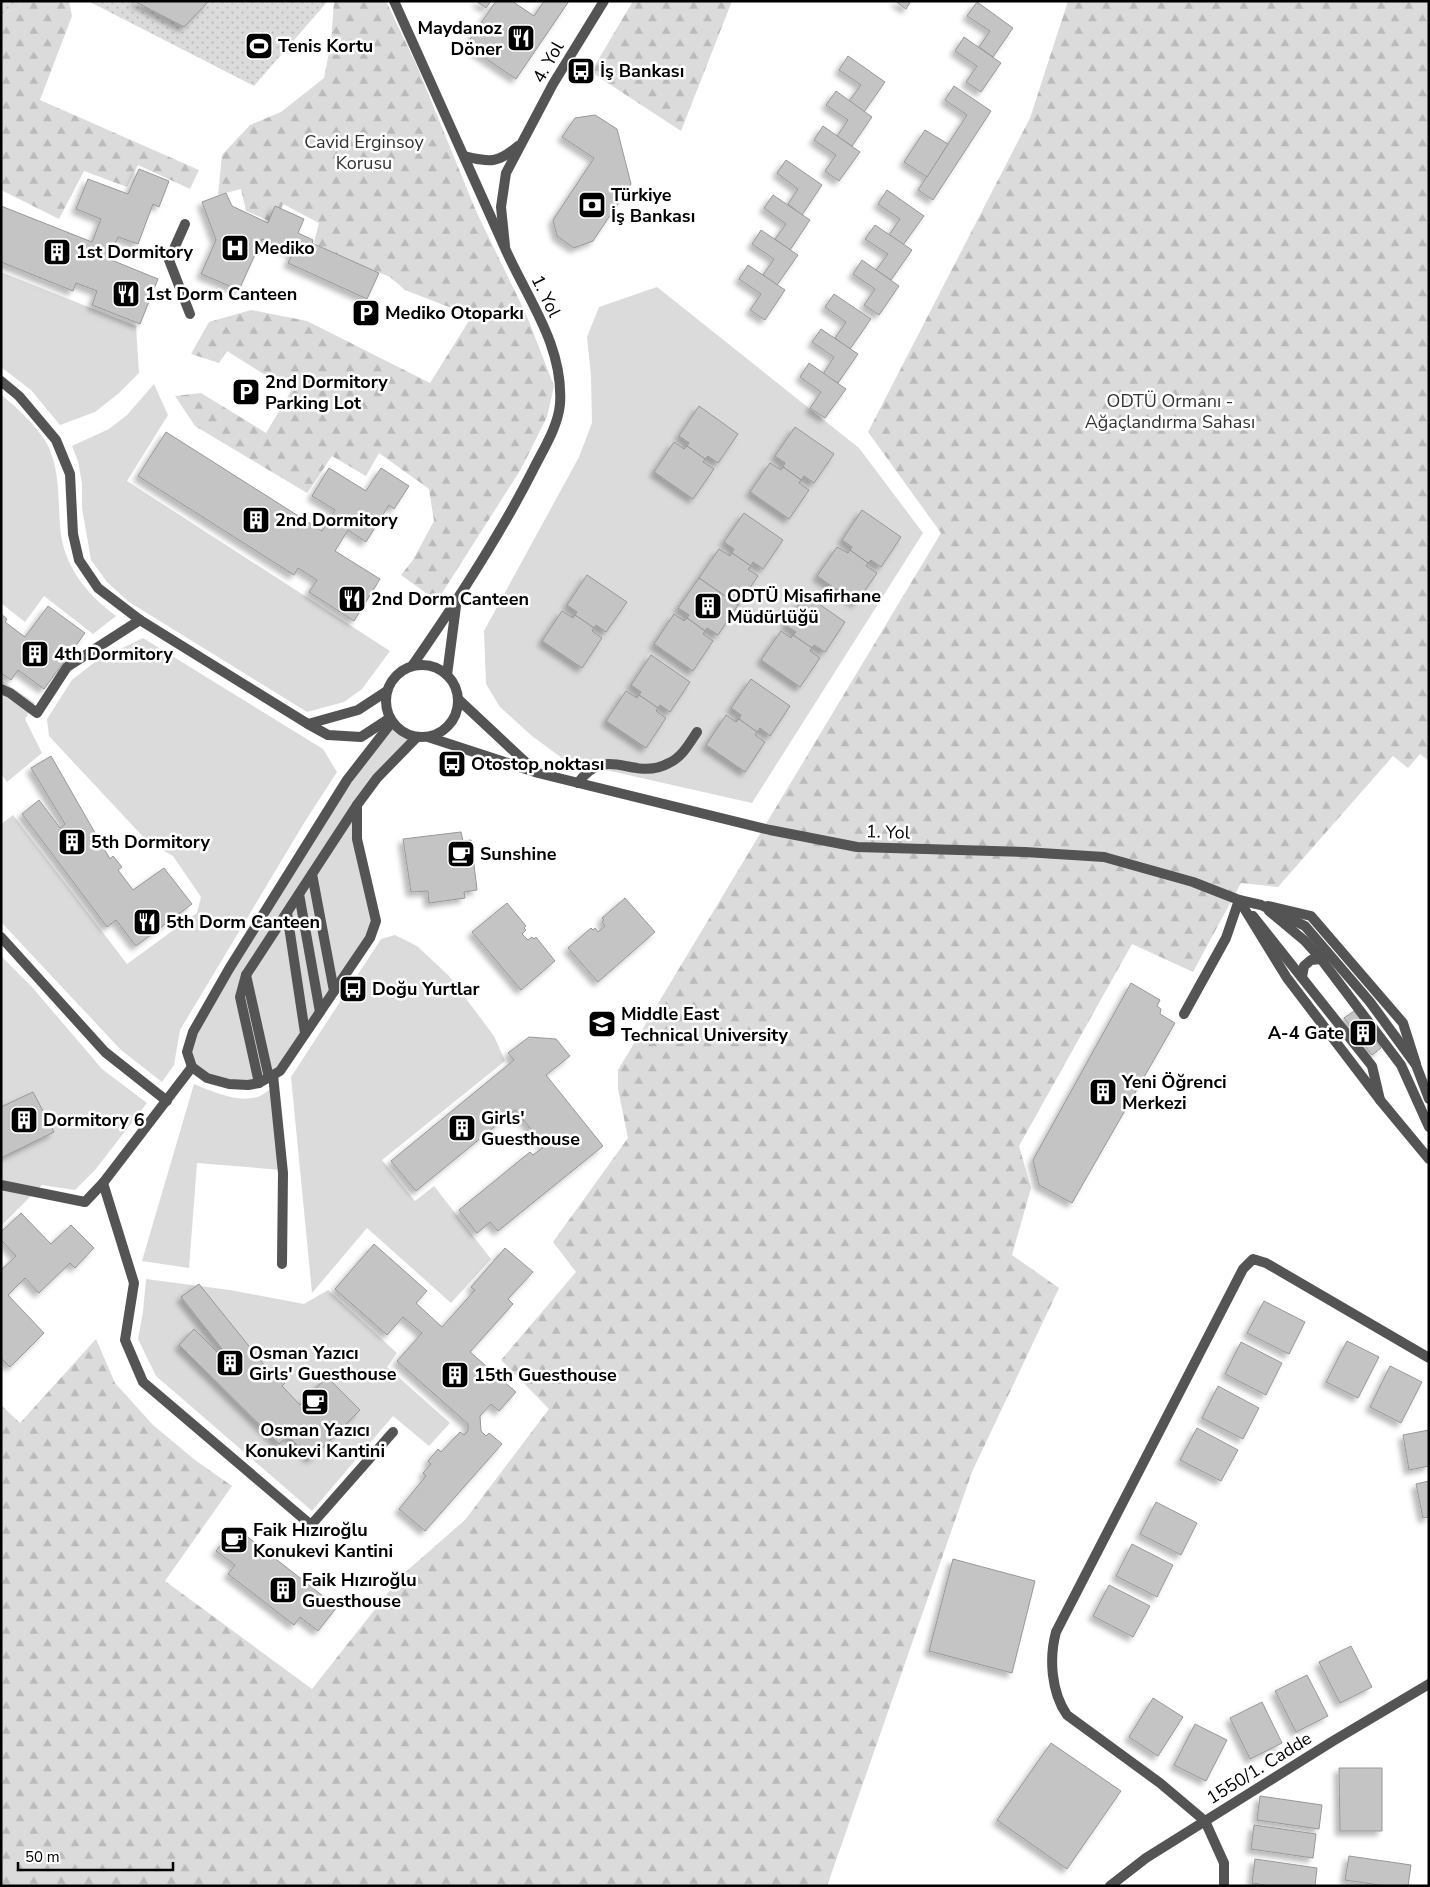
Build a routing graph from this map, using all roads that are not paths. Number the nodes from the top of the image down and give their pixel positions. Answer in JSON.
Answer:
{"nodes":[{"id":1,"x":394,"y":1,"type":"edge"},
{"id":2,"x":604,"y":1,"type":"edge"},
{"id":3,"x":523,"y":142,"type":"junction"},
{"id":4,"x":464,"y":156,"type":"junction"},
{"id":5,"x":185,"y":224,"type":"dead end"},
{"id":6,"x":506,"y":252,"type":"junction"},
{"id":7,"x":190,"y":314,"type":"dead end"},
{"id":8,"x":1,"y":381,"type":"edge"},
{"id":9,"x":456,"y":603,"type":"junction"},
{"id":10,"x":140,"y":620,"type":"junction"},
{"id":11,"x":412,"y":666,"type":"junction"},
{"id":12,"x":446,"y":674,"type":"junction"},
{"id":13,"x":1,"y":689,"type":"edge"},
{"id":14,"x":387,"y":691,"type":"junction"},
{"id":15,"x":458,"y":699,"type":"junction"},
{"id":16,"x":391,"y":720,"type":"junction"},
{"id":17,"x":308,"y":724,"type":"junction"},
{"id":18,"x":697,"y":732,"type":"dead end"},
{"id":19,"x":417,"y":737,"type":"junction"},
{"id":20,"x":428,"y":737,"type":"junction"},
{"id":21,"x":538,"y":773,"type":"junction"},
{"id":22,"x":578,"y":783,"type":"junction"},
{"id":23,"x":358,"y":805,"type":"junction"},
{"id":24,"x":312,"y":874,"type":"junction"},
{"id":25,"x":299,"y":894,"type":"junction"},
{"id":26,"x":1239,"y":900,"type":"junction"},
{"id":27,"x":1261,"y":905,"type":"junction"},
{"id":28,"x":287,"y":913,"type":"junction"},
{"id":29,"x":1,"y":937,"type":"edge"},
{"id":30,"x":1321,"y":959,"type":"junction"},
{"id":31,"x":246,"y":975,"type":"junction"},
{"id":32,"x":1302,"y":977,"type":"junction"},
{"id":33,"x":334,"y":991,"type":"junction"},
{"id":34,"x":320,"y":1012,"type":"junction"},
{"id":35,"x":1184,"y":1014,"type":"dead end"},
{"id":36,"x":306,"y":1033,"type":"junction"},
{"id":37,"x":1401,"y":1065,"type":"junction"},
{"id":38,"x":1416,"y":1065,"type":"junction"},
{"id":39,"x":192,"y":1067,"type":"junction"},
{"id":40,"x":271,"y":1076,"type":"junction"},
{"id":41,"x":259,"y":1083,"type":"junction"},
{"id":42,"x":1429,"y":1099,"type":"edge"},
{"id":43,"x":1380,"y":1100,"type":"junction"},
{"id":44,"x":167,"y":1101,"type":"junction"},
{"id":45,"x":1429,"y":1127,"type":"edge"},
{"id":46,"x":1429,"y":1159,"type":"edge"},
{"id":47,"x":103,"y":1183,"type":"junction"},
{"id":48,"x":1,"y":1186,"type":"edge"},
{"id":49,"x":282,"y":1264,"type":"dead end"},
{"id":50,"x":1429,"y":1358,"type":"edge"},
{"id":51,"x":392,"y":1432,"type":"dead end"},
{"id":52,"x":1429,"y":1684,"type":"edge"},
{"id":53,"x":1205,"y":1821,"type":"junction"},
{"id":54,"x":1110,"y":1886,"type":"edge"},
{"id":55,"x":1224,"y":1886,"type":"edge"}],
"edges":[{"from":1,"to":4,"type":"street","name":"1. Yol"},
{"from":2,"to":3,"type":"street","name":"4. Yol"},
{"from":3,"to":4,"type":"street","name":"4. Yol"},
{"from":3,"to":6,"type":"street","name":"4. Yol"},
{"from":4,"to":6,"type":"street","name":"1. Yol"},
{"from":5,"to":7,"type":"street"},
{"from":6,"to":9,"type":"street","name":"1. Yol"},
{"from":8,"to":10,"type":"street"},
{"from":9,"to":11,"type":"street","name":"1. Yol"},
{"from":9,"to":12,"type":"street"},
{"from":10,"to":13,"type":"street"},
{"from":10,"to":17,"type":"street"},
{"from":11,"to":12,"type":"street"},
{"from":11,"to":14,"type":"street"},
{"from":12,"to":15,"type":"street"},
{"from":14,"to":16,"type":"street"},
{"from":14,"to":17,"type":"street"},
{"from":15,"to":20,"type":"street"},
{"from":15,"to":21,"type":"street"},
{"from":16,"to":17,"type":"street"},
{"from":16,"to":19,"type":"street"},
{"from":16,"to":39,"type":"street"},
{"from":18,"to":22,"type":"street"},
{"from":19,"to":20,"type":"street"},
{"from":19,"to":23,"type":"street"},
{"from":20,"to":21,"type":"street","name":"1. Yol"},
{"from":21,"to":22,"type":"street","name":"1. Yol"},
{"from":22,"to":26,"type":"street","name":"1. Yol"},
{"from":23,"to":24,"type":"street"},
{"from":23,"to":33,"type":"street"},
{"from":24,"to":25,"type":"street"},
{"from":24,"to":33,"type":"street"},
{"from":25,"to":28,"type":"street"},
{"from":25,"to":34,"type":"street"},
{"from":26,"to":27,"type":"street","name":"1. Yol"},
{"from":26,"to":32,"type":"street"},
{"from":26,"to":35,"type":"street"},
{"from":26,"to":43,"type":"street"},
{"from":27,"to":30,"type":"street"},
{"from":27,"to":38,"type":"street"},
{"from":27,"to":38,"type":"street"},
{"from":28,"to":31,"type":"street"},
{"from":28,"to":36,"type":"street"},
{"from":29,"to":44,"type":"street"},
{"from":30,"to":32,"type":"street"},
{"from":30,"to":37,"type":"street"},
{"from":31,"to":40,"type":"street"},
{"from":31,"to":41,"type":"street"},
{"from":32,"to":43,"type":"street"},
{"from":33,"to":34,"type":"street"},
{"from":34,"to":36,"type":"street"},
{"from":36,"to":40,"type":"street"},
{"from":37,"to":38,"type":"street"},
{"from":37,"to":45,"type":"street"},
{"from":38,"to":42,"type":"street"},
{"from":39,"to":41,"type":"street"},
{"from":39,"to":44,"type":"street"},
{"from":40,"to":41,"type":"street"},
{"from":40,"to":49,"type":"street"},
{"from":43,"to":46,"type":"street"},
{"from":44,"to":47,"type":"street"},
{"from":47,"to":48,"type":"street"},
{"from":47,"to":51,"type":"street"},
{"from":50,"to":53,"type":"street"},
{"from":52,"to":53,"type":"street","name":"1550/1. Cadde"},
{"from":53,"to":54,"type":"street","name":"1550/1. Cadde"},
{"from":53,"to":55,"type":"street"}]}
